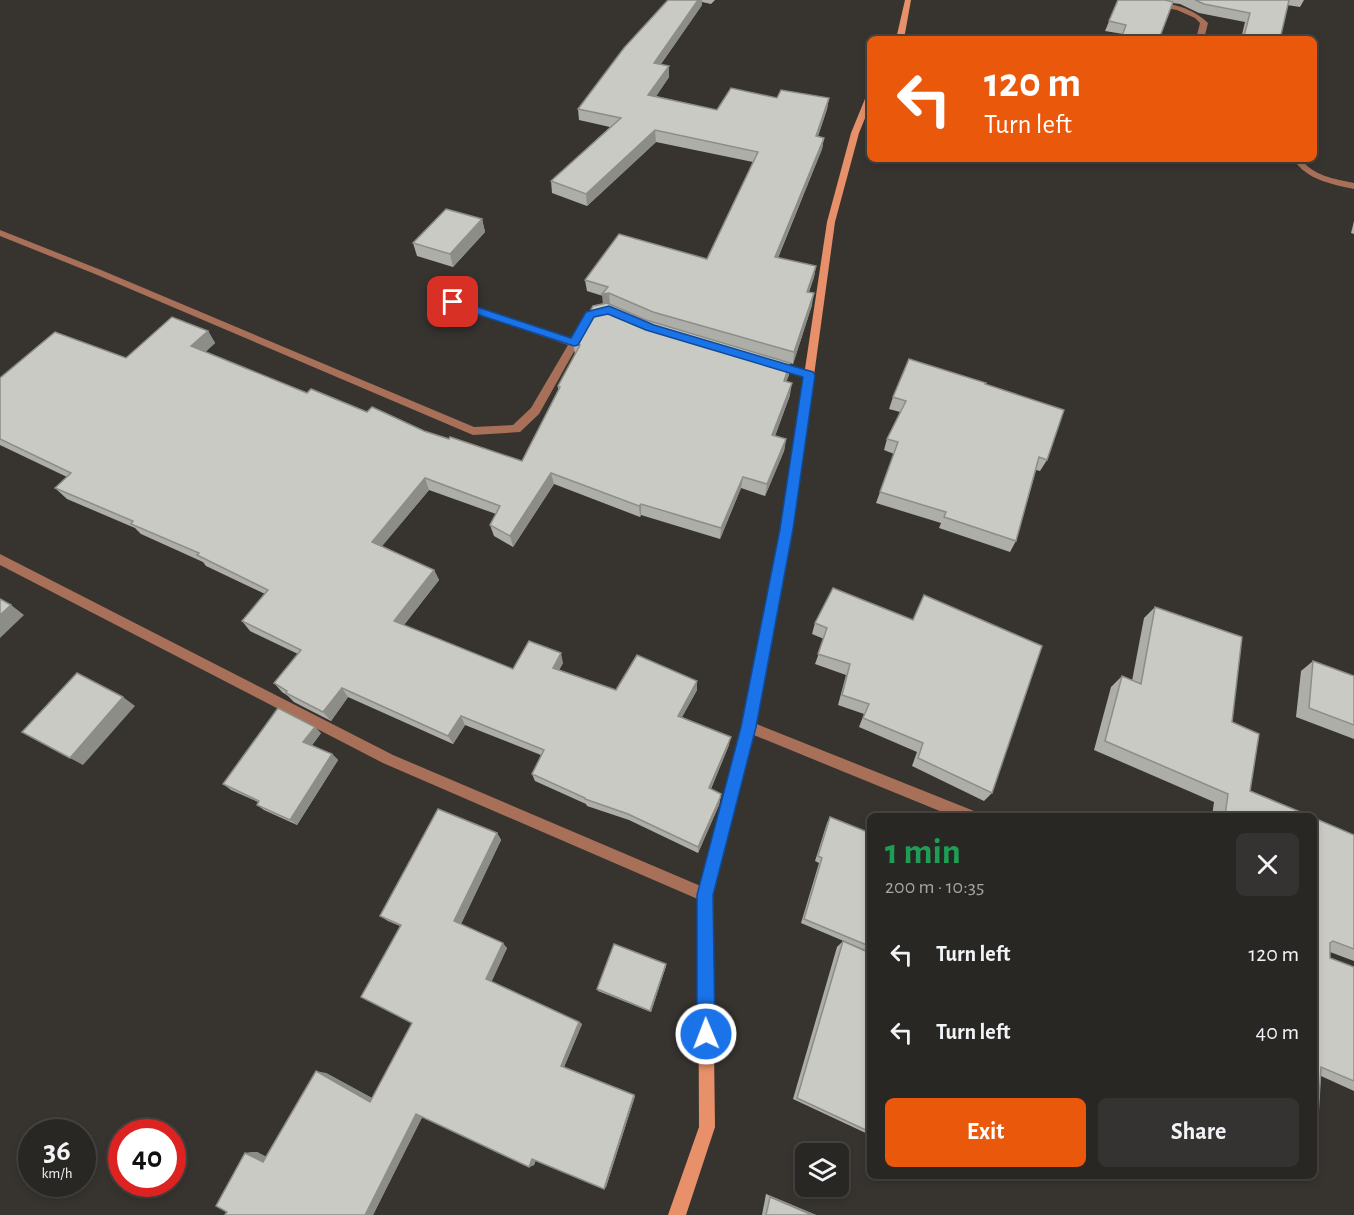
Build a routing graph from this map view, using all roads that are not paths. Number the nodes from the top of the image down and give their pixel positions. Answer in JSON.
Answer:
{"nodes":[{"id":1,"x":908,"y":0,"type":"edge"},
{"id":2,"x":1128,"y":0,"type":"edge"},
{"id":3,"x":901,"y":36,"type":"edge"},
{"id":4,"x":1201,"y":36,"type":"edge"},
{"id":5,"x":867,"y":103,"type":"edge"},
{"id":6,"x":1298,"y":162,"type":"edge"},
{"id":7,"x":1354,"y":186,"type":"edge"},
{"id":8,"x":0,"y":234,"type":"edge"},
{"id":9,"x":433,"y":295,"type":"dead end"},
{"id":10,"x":585,"y":324,"type":"edge"},
{"id":11,"x":574,"y":343,"type":"junction"},
{"id":12,"x":764,"y":361,"type":"edge"},
{"id":13,"x":809,"y":375,"type":"junction"},
{"id":14,"x":0,"y":559,"type":"edge"},
{"id":15,"x":749,"y":727,"type":"junction"},
{"id":16,"x":962,"y":813,"type":"edge"},
{"id":17,"x":705,"y":895,"type":"junction"},
{"id":18,"x":677,"y":1215,"type":"edge"}],
"edges":[{"from":1,"to":3,"type":"street"},
{"from":2,"to":4,"type":"street"},
{"from":5,"to":13,"type":"street"},
{"from":6,"to":7,"type":"street"},
{"from":8,"to":11,"type":"street"},
{"from":9,"to":11,"type":"street"},
{"from":10,"to":11,"type":"street"},
{"from":12,"to":13,"type":"street"},
{"from":13,"to":15,"type":"street"},
{"from":14,"to":17,"type":"street"},
{"from":15,"to":16,"type":"street"},
{"from":15,"to":17,"type":"street"},
{"from":17,"to":18,"type":"street"}]}
